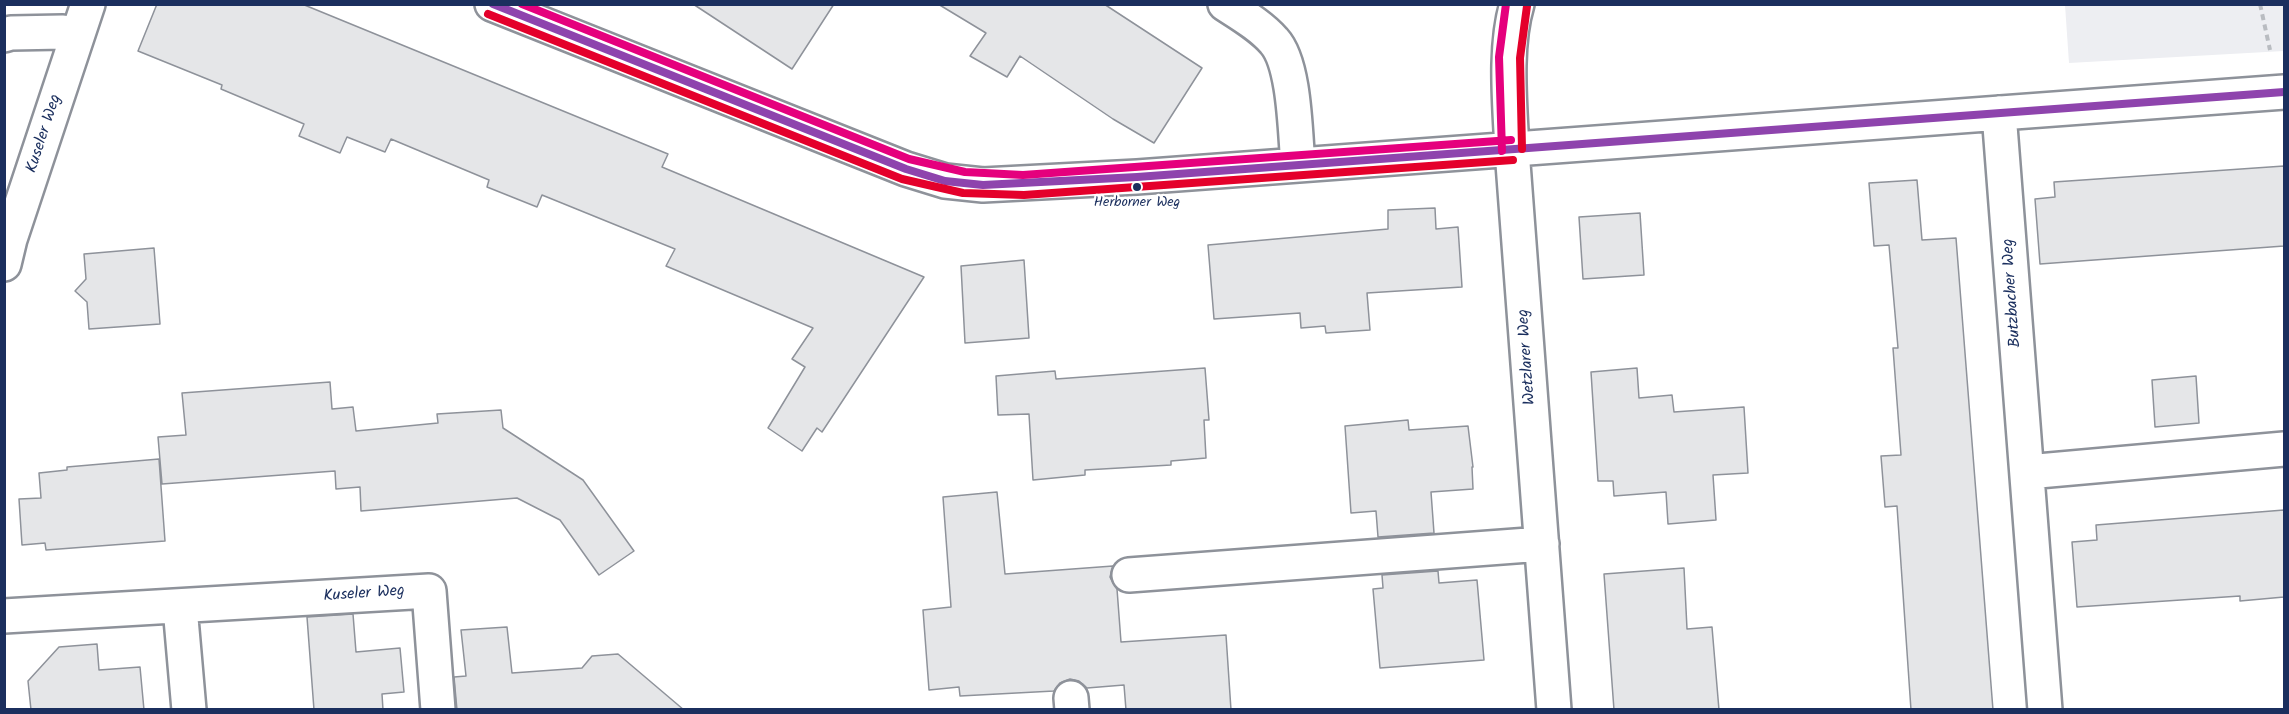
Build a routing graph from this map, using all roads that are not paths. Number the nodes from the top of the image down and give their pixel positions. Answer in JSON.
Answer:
{"nodes":[{"id":1,"x":492,"y":4,"type":"edge"},
{"id":2,"x":1225,"y":4,"type":"edge"},
{"id":3,"x":1517,"y":4,"type":"edge"},
{"id":4,"x":83,"y":19,"type":"edge"},
{"id":5,"x":4,"y":35,"type":"edge"},
{"id":6,"x":2284,"y":92,"type":"edge"},
{"id":7,"x":1999,"y":114,"type":"junction"},
{"id":8,"x":1512,"y":150,"type":"junction"},
{"id":9,"x":1298,"y":165,"type":"junction"},
{"id":10,"x":4,"y":264,"type":"edge"},
{"id":11,"x":2284,"y":449,"type":"edge"},
{"id":12,"x":2027,"y":472,"type":"junction"},
{"id":13,"x":1542,"y":544,"type":"junction"},
{"id":14,"x":1129,"y":575,"type":"dead end"},
{"id":15,"x":180,"y":607,"type":"junction"},
{"id":16,"x":4,"y":616,"type":"edge"},
{"id":17,"x":189,"y":710,"type":"edge"},
{"id":18,"x":438,"y":710,"type":"edge"},
{"id":19,"x":1554,"y":710,"type":"edge"},
{"id":20,"x":2045,"y":710,"type":"edge"}],
"edges":[{"from":1,"to":9,"type":"street"},
{"from":2,"to":9,"type":"street"},
{"from":3,"to":8,"type":"street","name":"Wetzlarer Weg"},
{"from":4,"to":5,"type":"street"},
{"from":4,"to":10,"type":"street","name":"Kuseler Weg"},
{"from":6,"to":7,"type":"street"},
{"from":7,"to":8,"type":"street"},
{"from":7,"to":12,"type":"street","name":"Butzbacher Weg"},
{"from":8,"to":9,"type":"street"},
{"from":8,"to":13,"type":"street","name":"Wetzlarer Weg"},
{"from":11,"to":12,"type":"street"},
{"from":12,"to":20,"type":"street","name":"Butzbacher Weg"},
{"from":13,"to":14,"type":"street"},
{"from":13,"to":19,"type":"street","name":"Wetzlarer Weg"},
{"from":15,"to":16,"type":"street","name":"Kuseler Weg"},
{"from":15,"to":17,"type":"street"},
{"from":15,"to":18,"type":"street","name":"Kuseler Weg"}]}
